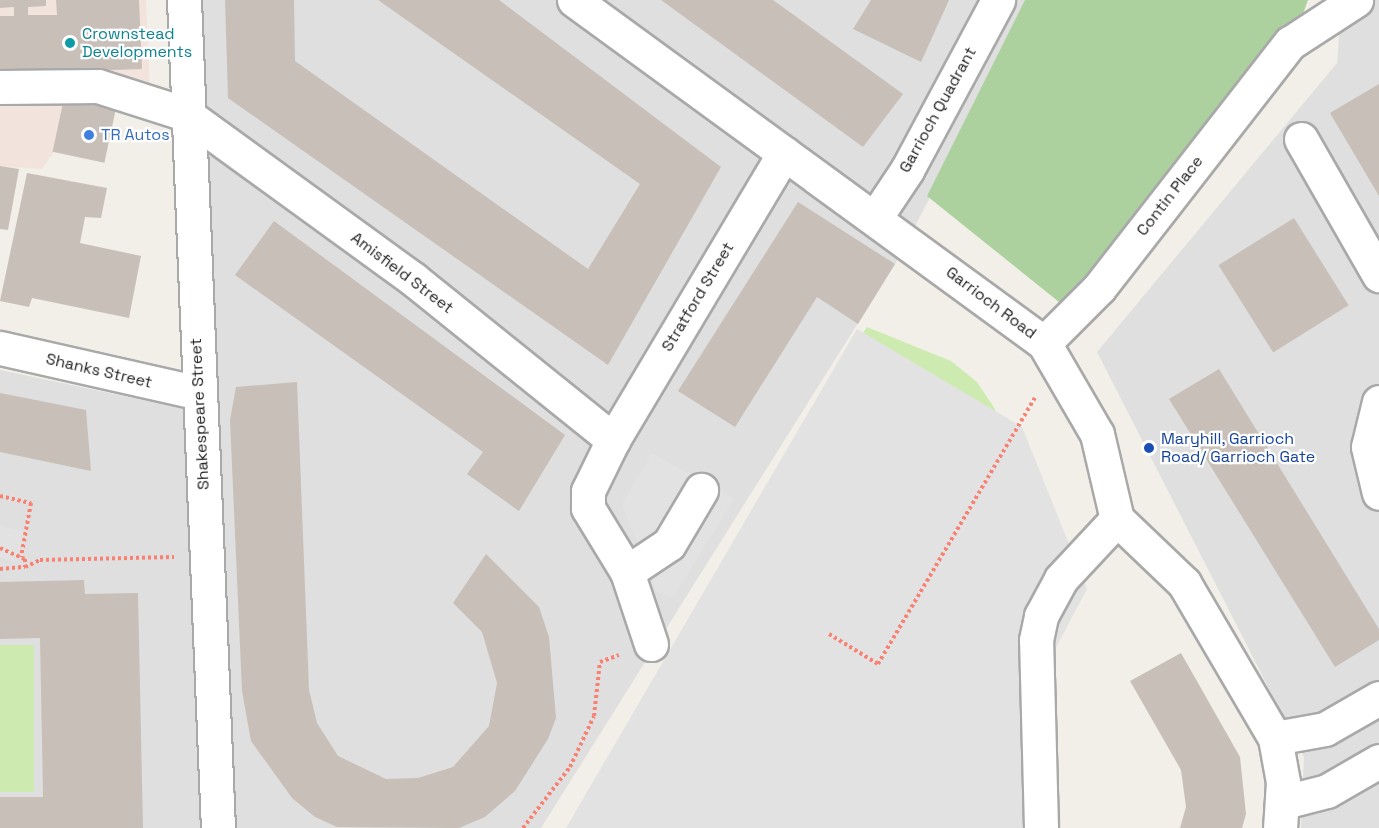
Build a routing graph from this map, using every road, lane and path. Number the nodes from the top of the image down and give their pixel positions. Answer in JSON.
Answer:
{"nodes":[{"id":1,"x":184,"y":0,"type":"edge"},
{"id":2,"x":574,"y":0,"type":"edge"},
{"id":3,"x":998,"y":0,"type":"edge"},
{"id":4,"x":1356,"y":0,"type":"edge"},
{"id":5,"x":0,"y":87,"type":"edge"},
{"id":6,"x":186,"y":114,"type":"junction"},
{"id":7,"x":1300,"y":139,"type":"dead end"},
{"id":8,"x":784,"y":153,"type":"junction"},
{"id":9,"x":875,"y":218,"type":"junction"},
{"id":10,"x":1379,"y":275,"type":"edge"},
{"id":11,"x":0,"y":348,"type":"edge"},
{"id":12,"x":1051,"y":352,"type":"junction"},
{"id":13,"x":199,"y":393,"type":"junction"},
{"id":14,"x":1379,"y":402,"type":"edge"},
{"id":15,"x":613,"y":440,"type":"junction"},
{"id":16,"x":701,"y":490,"type":"dead end"},
{"id":17,"x":1379,"y":493,"type":"edge"},
{"id":18,"x":0,"y":496,"type":"edge"},
{"id":19,"x":1117,"y":519,"type":"junction"},
{"id":20,"x":0,"y":548,"type":"edge"},
{"id":21,"x":206,"y":555,"type":"junction"},
{"id":22,"x":21,"y":557,"type":"junction"},
{"id":23,"x":25,"y":567,"type":"junction"},
{"id":24,"x":0,"y":569,"type":"edge"},
{"id":25,"x":627,"y":572,"type":"junction"},
{"id":26,"x":830,"y":634,"type":"dead end"},
{"id":27,"x":651,"y":645,"type":"joint"},
{"id":28,"x":1379,"y":698,"type":"edge"},
{"id":29,"x":1275,"y":738,"type":"junction"},
{"id":30,"x":1379,"y":761,"type":"edge"},
{"id":31,"x":1282,"y":815,"type":"edge"},
{"id":32,"x":218,"y":828,"type":"edge"},
{"id":33,"x":523,"y":828,"type":"edge"},
{"id":34,"x":1041,"y":828,"type":"edge"}],
"edges":[{"from":1,"to":6,"type":"street","name":"Shakespeare Street"},
{"from":2,"to":8,"type":"street","name":"Garrioch Road"},
{"from":3,"to":9,"type":"street","name":"Garrioch Quadrant"},
{"from":4,"to":12,"type":"street","name":"Contin Place"},
{"from":5,"to":6,"type":"street","name":"Amisfield Street"},
{"from":6,"to":13,"type":"street","name":"Shakespeare Street"},
{"from":6,"to":15,"type":"street","name":"Amisfield Street"},
{"from":7,"to":10,"type":"street"},
{"from":8,"to":9,"type":"street","name":"Garrioch Road"},
{"from":8,"to":15,"type":"street","name":"Stratford Street"},
{"from":9,"to":12,"type":"street","name":"Garrioch Road"},
{"from":11,"to":13,"type":"street","name":"Shanks Street"},
{"from":12,"to":19,"type":"street","name":"Garrioch Road"},
{"from":12,"to":26,"type":"path"},
{"from":13,"to":21,"type":"street","name":"Shakespeare Street"},
{"from":14,"to":17,"type":"street"},
{"from":15,"to":25,"type":"street","name":"Stratford Street"},
{"from":16,"to":25,"type":"street"},
{"from":18,"to":22,"type":"path"},
{"from":19,"to":29,"type":"street"},
{"from":19,"to":34,"type":"street"},
{"from":20,"to":22,"type":"path"},
{"from":21,"to":23,"type":"path"},
{"from":21,"to":32,"type":"street","name":"Shakespeare Street"},
{"from":22,"to":23,"type":"path"},
{"from":23,"to":24,"type":"path"},
{"from":25,"to":27,"type":"street","name":"Stratford Street"},
{"from":27,"to":33,"type":"path"},
{"from":28,"to":29,"type":"street"},
{"from":29,"to":31,"type":"street"},
{"from":30,"to":31,"type":"street"}]}
